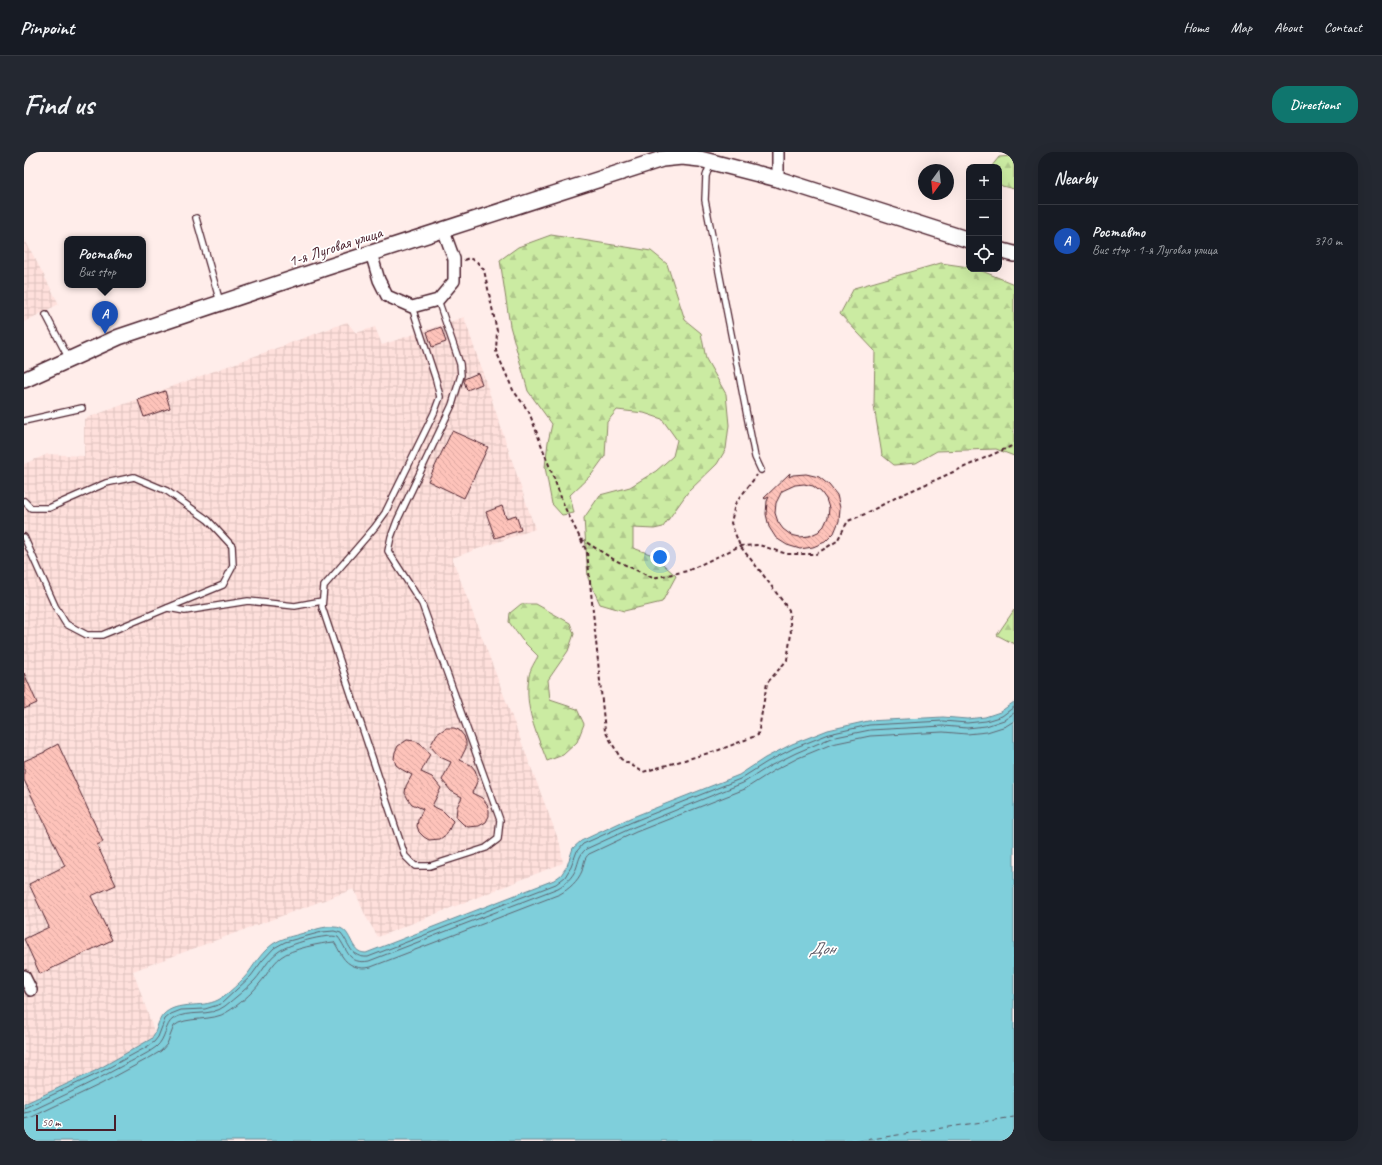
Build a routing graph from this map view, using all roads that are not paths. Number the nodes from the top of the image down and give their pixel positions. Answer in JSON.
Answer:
{"nodes":[{"id":1,"x":682,"y":152,"type":"edge"},
{"id":2,"x":778,"y":152,"type":"edge"},
{"id":3,"x":662,"y":159,"type":"junction"},
{"id":4,"x":711,"y":162,"type":"junction"},
{"id":5,"x":778,"y":179,"type":"junction"},
{"id":6,"x":196,"y":218,"type":"dead end"},
{"id":7,"x":443,"y":229,"type":"junction"},
{"id":8,"x":966,"y":239,"type":"edge"},
{"id":9,"x":1002,"y":251,"type":"edge"},
{"id":10,"x":371,"y":253,"type":"junction"},
{"id":11,"x":1014,"y":254,"type":"edge"},
{"id":12,"x":438,"y":300,"type":"junction"},
{"id":13,"x":220,"y":303,"type":"junction"},
{"id":14,"x":412,"y":307,"type":"junction"},
{"id":15,"x":46,"y":315,"type":"dead end"},
{"id":16,"x":69,"y":360,"type":"junction"},
{"id":17,"x":24,"y":380,"type":"edge"},
{"id":18,"x":82,"y":408,"type":"dead end"},
{"id":19,"x":24,"y":421,"type":"edge"},
{"id":20,"x":761,"y":470,"type":"road end"},
{"id":21,"x":24,"y":501,"type":"edge"},
{"id":22,"x":24,"y":538,"type":"edge"},
{"id":23,"x":322,"y":601,"type":"junction"},
{"id":24,"x":168,"y":608,"type":"junction"},
{"id":25,"x":24,"y":976,"type":"edge"},
{"id":26,"x":31,"y":990,"type":"dead end"}],
"edges":[{"from":1,"to":3,"type":"street","name":"1-я Луговая улица"},
{"from":2,"to":5,"type":"street"},
{"from":3,"to":4,"type":"main road","name":"1-я Луговая улица"},
{"from":3,"to":7,"type":"main road","name":"1-я Луговая улица"},
{"from":4,"to":5,"type":"main road","name":"1-я Луговая улица"},
{"from":4,"to":20,"type":"lane"},
{"from":5,"to":8,"type":"main road","name":"1-я Луговая улица"},
{"from":6,"to":13,"type":"lane"},
{"from":7,"to":10,"type":"main road","name":"1-я Луговая улица"},
{"from":7,"to":12,"type":"street"},
{"from":9,"to":11,"type":"main road"},
{"from":10,"to":13,"type":"main road","name":"1-я Луговая улица"},
{"from":10,"to":14,"type":"street"},
{"from":12,"to":14,"type":"street"},
{"from":12,"to":23,"type":"lane"},
{"from":13,"to":16,"type":"main road","name":"1-я Луговая улица"},
{"from":14,"to":23,"type":"lane"},
{"from":15,"to":16,"type":"lane"},
{"from":16,"to":17,"type":"main road","name":"1-я Луговая улица"},
{"from":18,"to":19,"type":"lane"},
{"from":21,"to":24,"type":"lane"},
{"from":22,"to":24,"type":"lane"},
{"from":23,"to":24,"type":"lane"},
{"from":25,"to":26,"type":"street"}]}
